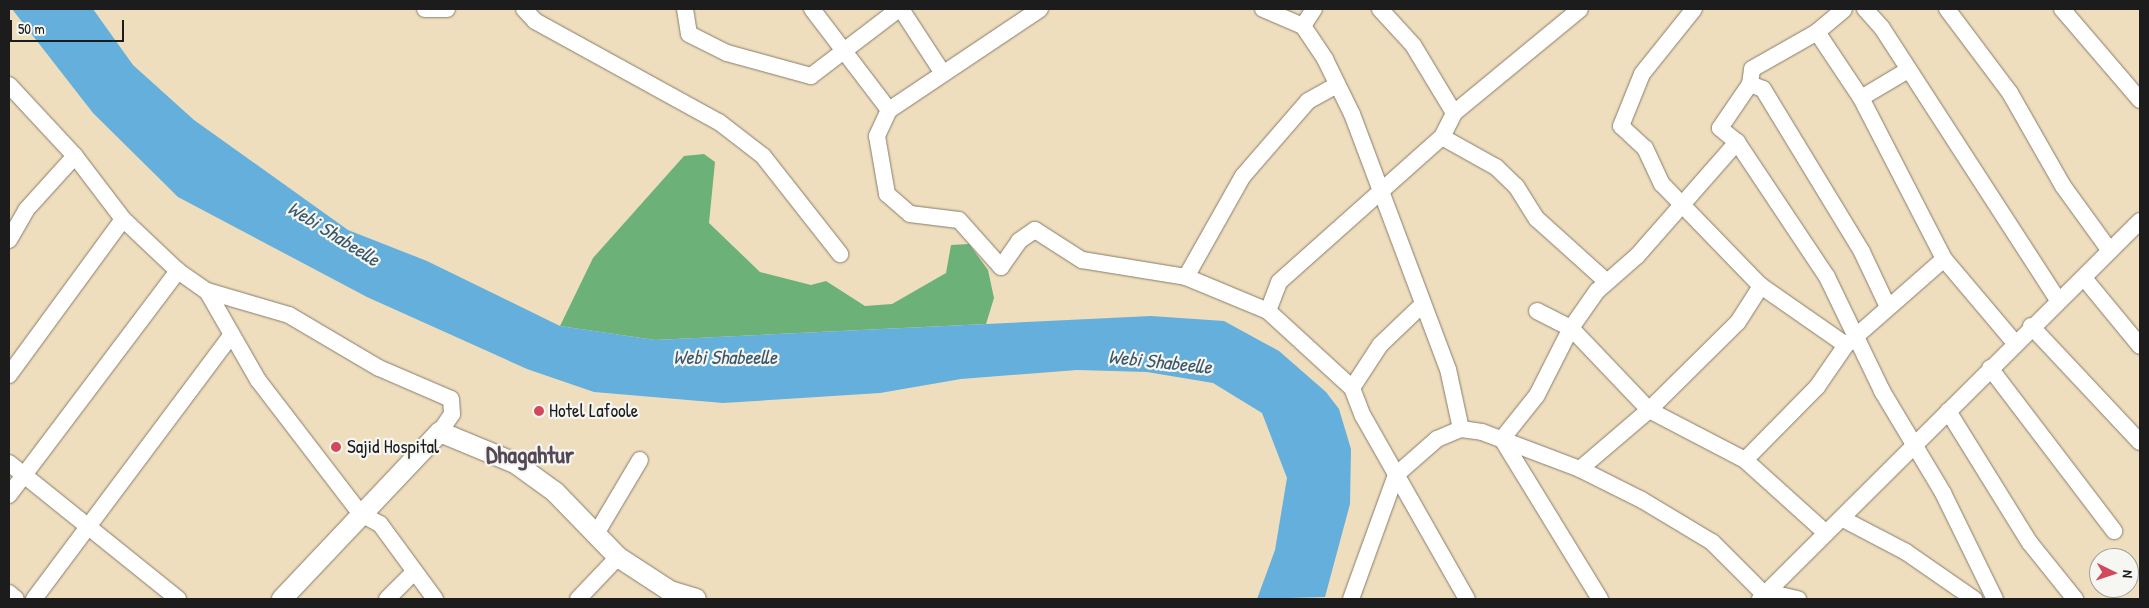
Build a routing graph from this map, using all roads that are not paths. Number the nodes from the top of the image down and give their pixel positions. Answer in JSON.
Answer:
{"nodes":[{"id":1,"x":424,"y":9,"type":"edge"},
{"id":2,"x":447,"y":9,"type":"edge"},
{"id":3,"x":524,"y":9,"type":"edge"},
{"id":4,"x":685,"y":9,"type":"edge"},
{"id":5,"x":812,"y":9,"type":"edge"},
{"id":6,"x":900,"y":9,"type":"edge"},
{"id":7,"x":1263,"y":9,"type":"edge"},
{"id":8,"x":1314,"y":9,"type":"edge"},
{"id":9,"x":1380,"y":9,"type":"edge"},
{"id":10,"x":1580,"y":9,"type":"edge"},
{"id":11,"x":1694,"y":9,"type":"edge"},
{"id":12,"x":1844,"y":9,"type":"edge"},
{"id":13,"x":1865,"y":9,"type":"edge"},
{"id":14,"x":1947,"y":9,"type":"edge"},
{"id":15,"x":2062,"y":9,"type":"edge"},
{"id":16,"x":1037,"y":10,"type":"edge"},
{"id":17,"x":1303,"y":26,"type":"junction"},
{"id":18,"x":1817,"y":32,"type":"junction"},
{"id":19,"x":843,"y":52,"type":"junction"},
{"id":20,"x":1908,"y":70,"type":"junction"},
{"id":21,"x":942,"y":72,"type":"junction"},
{"id":22,"x":1750,"y":84,"type":"junction"},
{"id":23,"x":9,"y":85,"type":"edge"},
{"id":24,"x":1337,"y":85,"type":"junction"},
{"id":25,"x":1861,"y":98,"type":"junction"},
{"id":26,"x":2140,"y":100,"type":"edge"},
{"id":27,"x":889,"y":110,"type":"junction"},
{"id":28,"x":1454,"y":113,"type":"junction"},
{"id":29,"x":1442,"y":137,"type":"junction"},
{"id":30,"x":1737,"y":142,"type":"junction"},
{"id":31,"x":75,"y":156,"type":"junction"},
{"id":32,"x":1382,"y":189,"type":"junction"},
{"id":33,"x":1680,"y":205,"type":"junction"},
{"id":34,"x":123,"y":219,"type":"junction"},
{"id":35,"x":2137,"y":231,"type":"edge"},
{"id":36,"x":9,"y":240,"type":"edge"},
{"id":37,"x":2110,"y":251,"type":"junction"},
{"id":38,"x":840,"y":254,"type":"dead end"},
{"id":39,"x":1944,"y":259,"type":"junction"},
{"id":40,"x":178,"y":271,"type":"junction"},
{"id":41,"x":1186,"y":277,"type":"junction"},
{"id":42,"x":2084,"y":278,"type":"junction"},
{"id":43,"x":1607,"y":282,"type":"junction"},
{"id":44,"x":1762,"y":286,"type":"junction"},
{"id":45,"x":208,"y":291,"type":"junction"},
{"id":46,"x":2057,"y":299,"type":"junction"},
{"id":47,"x":1422,"y":304,"type":"junction"},
{"id":48,"x":1887,"y":305,"type":"junction"},
{"id":49,"x":1268,"y":311,"type":"junction"},
{"id":50,"x":1537,"y":311,"type":"dead end"},
{"id":51,"x":2031,"y":326,"type":"junction"},
{"id":52,"x":1571,"y":328,"type":"junction"},
{"id":53,"x":231,"y":336,"type":"junction"},
{"id":54,"x":1851,"y":340,"type":"junction"},
{"id":55,"x":2014,"y":343,"type":"junction"},
{"id":56,"x":2140,"y":346,"type":"edge"},
{"id":57,"x":1990,"y":368,"type":"junction"},
{"id":58,"x":9,"y":375,"type":"edge"},
{"id":59,"x":1352,"y":388,"type":"junction"},
{"id":60,"x":1649,"y":410,"type":"junction"},
{"id":61,"x":1948,"y":411,"type":"junction"},
{"id":62,"x":1461,"y":429,"type":"junction"},
{"id":63,"x":440,"y":432,"type":"junction"},
{"id":64,"x":1502,"y":439,"type":"junction"},
{"id":65,"x":2140,"y":442,"type":"edge"},
{"id":66,"x":1913,"y":446,"type":"junction"},
{"id":67,"x":640,"y":460,"type":"dead end"},
{"id":68,"x":1745,"y":460,"type":"junction"},
{"id":69,"x":9,"y":463,"type":"edge"},
{"id":70,"x":1580,"y":469,"type":"junction"},
{"id":71,"x":24,"y":474,"type":"junction"},
{"id":72,"x":1396,"y":475,"type":"junction"},
{"id":73,"x":9,"y":496,"type":"edge"},
{"id":74,"x":361,"y":514,"type":"junction"},
{"id":75,"x":1843,"y":518,"type":"junction"},
{"id":76,"x":87,"y":528,"type":"junction"},
{"id":77,"x":2114,"y":531,"type":"dead end"},
{"id":78,"x":1826,"y":533,"type":"junction"},
{"id":79,"x":596,"y":534,"type":"junction"},
{"id":80,"x":618,"y":557,"type":"junction"},
{"id":81,"x":413,"y":573,"type":"junction"},
{"id":82,"x":9,"y":593,"type":"edge"},
{"id":83,"x":1765,"y":597,"type":"edge"},
{"id":84,"x":16,"y":599,"type":"edge"},
{"id":85,"x":34,"y":599,"type":"edge"},
{"id":86,"x":178,"y":599,"type":"edge"},
{"id":87,"x":282,"y":599,"type":"edge"},
{"id":88,"x":387,"y":599,"type":"edge"},
{"id":89,"x":435,"y":599,"type":"edge"},
{"id":90,"x":578,"y":599,"type":"edge"},
{"id":91,"x":696,"y":599,"type":"edge"},
{"id":92,"x":1351,"y":599,"type":"edge"},
{"id":93,"x":1467,"y":599,"type":"edge"},
{"id":94,"x":1600,"y":599,"type":"edge"},
{"id":95,"x":1798,"y":599,"type":"edge"},
{"id":96,"x":1974,"y":599,"type":"edge"},
{"id":97,"x":1995,"y":599,"type":"edge"},
{"id":98,"x":2075,"y":599,"type":"edge"}],
"edges":[{"from":1,"to":2,"type":"street"},
{"from":3,"to":38,"type":"street"},
{"from":4,"to":19,"type":"street"},
{"from":5,"to":19,"type":"street"},
{"from":6,"to":19,"type":"street"},
{"from":6,"to":21,"type":"street"},
{"from":7,"to":17,"type":"street"},
{"from":8,"to":17,"type":"street"},
{"from":9,"to":28,"type":"street"},
{"from":10,"to":28,"type":"street"},
{"from":11,"to":33,"type":"street"},
{"from":12,"to":18,"type":"street"},
{"from":13,"to":20,"type":"street"},
{"from":14,"to":37,"type":"street"},
{"from":15,"to":26,"type":"street"},
{"from":16,"to":21,"type":"street"},
{"from":17,"to":24,"type":"street"},
{"from":18,"to":22,"type":"street"},
{"from":18,"to":25,"type":"street"},
{"from":19,"to":27,"type":"street"},
{"from":20,"to":25,"type":"street"},
{"from":20,"to":46,"type":"street"},
{"from":21,"to":27,"type":"street"},
{"from":22,"to":30,"type":"street"},
{"from":22,"to":48,"type":"street"},
{"from":23,"to":31,"type":"street"},
{"from":24,"to":32,"type":"street"},
{"from":24,"to":41,"type":"street"},
{"from":25,"to":39,"type":"street"},
{"from":27,"to":41,"type":"street"},
{"from":28,"to":29,"type":"street"},
{"from":29,"to":32,"type":"street"},
{"from":29,"to":43,"type":"street"},
{"from":30,"to":33,"type":"street"},
{"from":30,"to":54,"type":"street"},
{"from":31,"to":34,"type":"street"},
{"from":31,"to":36,"type":"street"},
{"from":32,"to":47,"type":"street"},
{"from":32,"to":49,"type":"street"},
{"from":33,"to":43,"type":"street"},
{"from":33,"to":44,"type":"street"},
{"from":34,"to":40,"type":"street"},
{"from":34,"to":58,"type":"street"},
{"from":35,"to":37,"type":"street"},
{"from":37,"to":42,"type":"street"},
{"from":39,"to":48,"type":"street"},
{"from":39,"to":55,"type":"street"},
{"from":40,"to":45,"type":"street"},
{"from":40,"to":71,"type":"street"},
{"from":41,"to":49,"type":"street"},
{"from":42,"to":46,"type":"street"},
{"from":42,"to":56,"type":"street"},
{"from":43,"to":52,"type":"street"},
{"from":44,"to":54,"type":"street"},
{"from":44,"to":60,"type":"street"},
{"from":45,"to":53,"type":"street"},
{"from":45,"to":63,"type":"street"},
{"from":46,"to":51,"type":"street"},
{"from":47,"to":59,"type":"street"},
{"from":47,"to":62,"type":"street"},
{"from":48,"to":54,"type":"street"},
{"from":49,"to":59,"type":"street"},
{"from":50,"to":52,"type":"street"},
{"from":51,"to":55,"type":"street"},
{"from":51,"to":65,"type":"street"},
{"from":52,"to":60,"type":"street"},
{"from":52,"to":64,"type":"street"},
{"from":53,"to":74,"type":"street"},
{"from":53,"to":76,"type":"street"},
{"from":54,"to":66,"type":"street"},
{"from":54,"to":68,"type":"street"},
{"from":55,"to":57,"type":"street"},
{"from":57,"to":61,"type":"street"},
{"from":57,"to":77,"type":"street"},
{"from":59,"to":72,"type":"street"},
{"from":60,"to":68,"type":"street"},
{"from":60,"to":70,"type":"street"},
{"from":61,"to":66,"type":"street"},
{"from":61,"to":98,"type":"street"},
{"from":62,"to":64,"type":"street"},
{"from":62,"to":72,"type":"street"},
{"from":63,"to":74,"type":"street"},
{"from":63,"to":79,"type":"street"},
{"from":64,"to":70,"type":"street"},
{"from":64,"to":94,"type":"street"},
{"from":66,"to":75,"type":"street"},
{"from":66,"to":97,"type":"street"},
{"from":67,"to":79,"type":"street"},
{"from":68,"to":78,"type":"street"},
{"from":69,"to":71,"type":"street"},
{"from":70,"to":83,"type":"street"},
{"from":71,"to":73,"type":"street"},
{"from":71,"to":76,"type":"street"},
{"from":72,"to":92,"type":"street"},
{"from":72,"to":93,"type":"street"},
{"from":74,"to":81,"type":"street"},
{"from":74,"to":87,"type":"street"},
{"from":75,"to":78,"type":"street"},
{"from":75,"to":96,"type":"street"},
{"from":76,"to":85,"type":"street"},
{"from":76,"to":86,"type":"street"},
{"from":78,"to":83,"type":"street"},
{"from":79,"to":80,"type":"street"},
{"from":80,"to":90,"type":"street"},
{"from":80,"to":91,"type":"street"},
{"from":81,"to":88,"type":"street"},
{"from":81,"to":89,"type":"street"},
{"from":82,"to":84,"type":"street"},
{"from":83,"to":95,"type":"street"}]}
